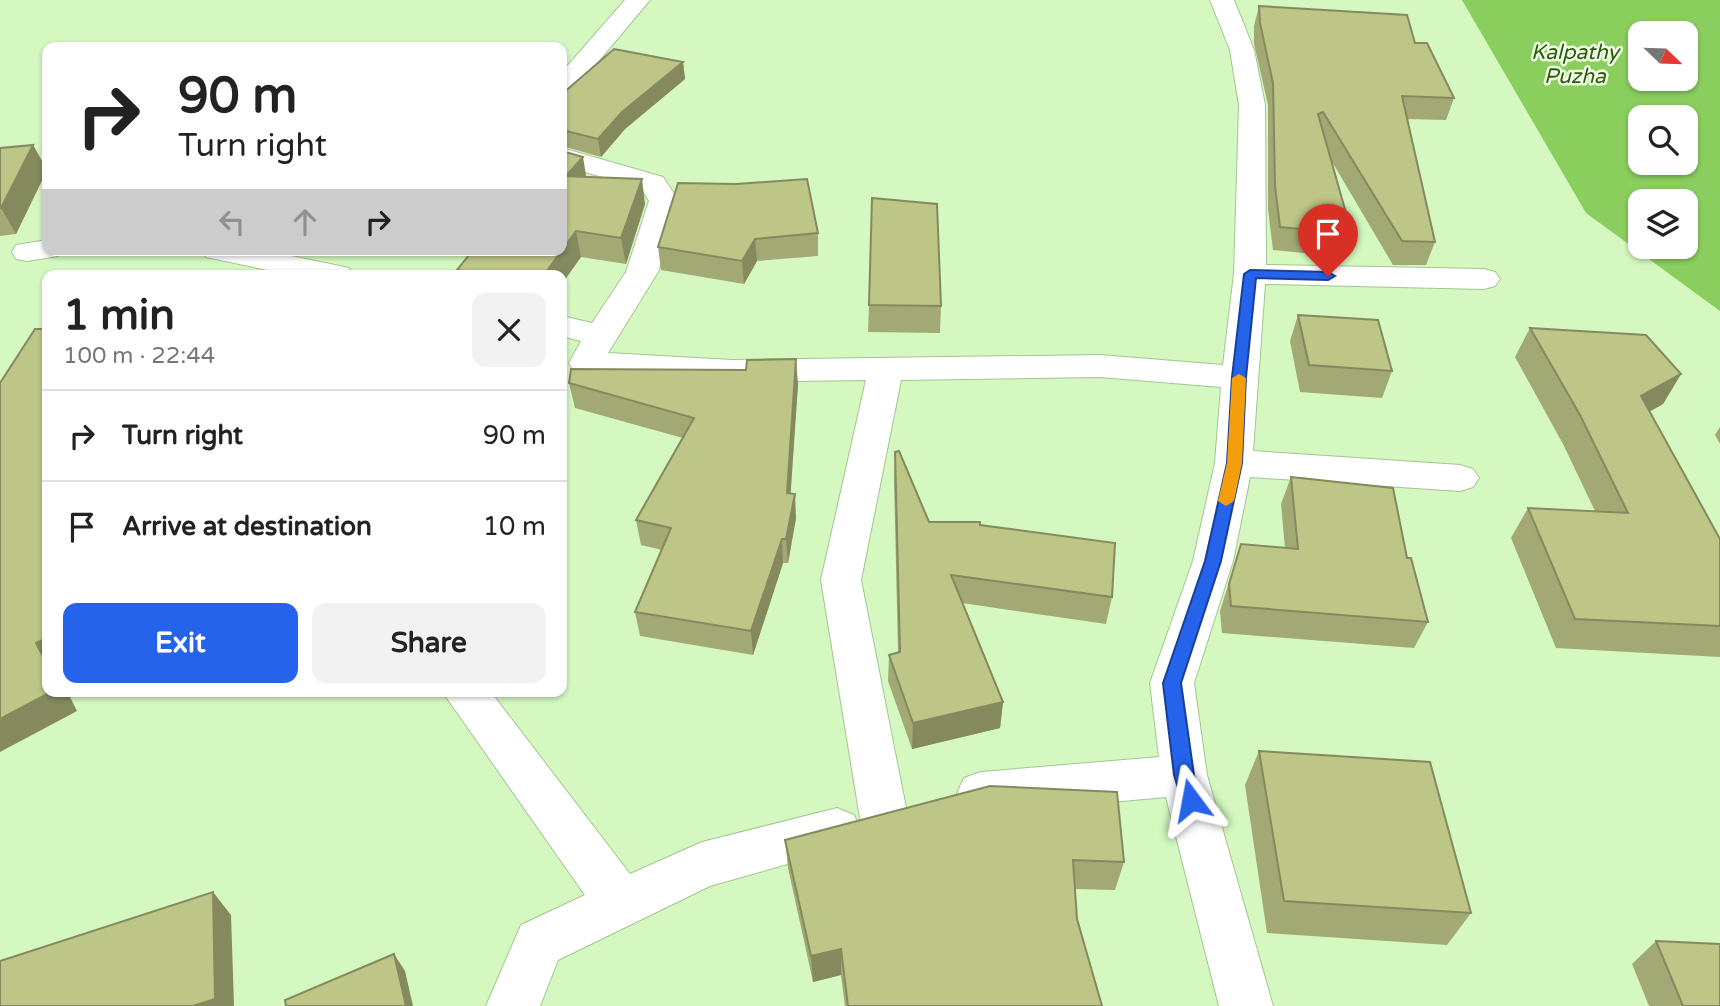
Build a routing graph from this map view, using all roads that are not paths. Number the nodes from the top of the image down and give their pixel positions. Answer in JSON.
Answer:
{"nodes":[{"id":1,"x":638,"y":0,"type":"edge"},
{"id":2,"x":1222,"y":0,"type":"edge"},
{"id":3,"x":567,"y":82,"type":"edge"},
{"id":4,"x":567,"y":157,"type":"edge"},
{"id":5,"x":246,"y":256,"type":"edge"},
{"id":6,"x":314,"y":270,"type":"edge"},
{"id":7,"x":1250,"y":274,"type":"junction"},
{"id":8,"x":1484,"y":279,"type":"dead end"},
{"id":9,"x":567,"y":334,"type":"edge"},
{"id":10,"x":583,"y":359,"type":"edge"},
{"id":11,"x":886,"y":370,"type":"junction"},
{"id":12,"x":1239,"y":377,"type":"junction"},
{"id":13,"x":1234,"y":463,"type":"junction"},
{"id":14,"x":1460,"y":478,"type":"dead end"},
{"id":15,"x":468,"y":697,"type":"edge"},
{"id":16,"x":1184,"y":775,"type":"junction"},
{"id":17,"x":913,"y":811,"type":"junction"},
{"id":18,"x":621,"y":904,"type":"junction"},
{"id":19,"x":513,"y":1006,"type":"edge"},
{"id":20,"x":1245,"y":1006,"type":"edge"}],
"edges":[{"from":1,"to":3,"type":"street"},
{"from":2,"to":7,"type":"street"},
{"from":4,"to":10,"type":"street"},
{"from":5,"to":6,"type":"street"},
{"from":7,"to":8,"type":"street"},
{"from":7,"to":12,"type":"street"},
{"from":9,"to":10,"type":"street"},
{"from":10,"to":11,"type":"street"},
{"from":11,"to":12,"type":"street"},
{"from":11,"to":17,"type":"street"},
{"from":12,"to":13,"type":"street"},
{"from":13,"to":14,"type":"street"},
{"from":13,"to":16,"type":"street"},
{"from":15,"to":18,"type":"street"},
{"from":16,"to":17,"type":"street"},
{"from":16,"to":20,"type":"street"},
{"from":17,"to":18,"type":"street"},
{"from":18,"to":19,"type":"street"}]}
